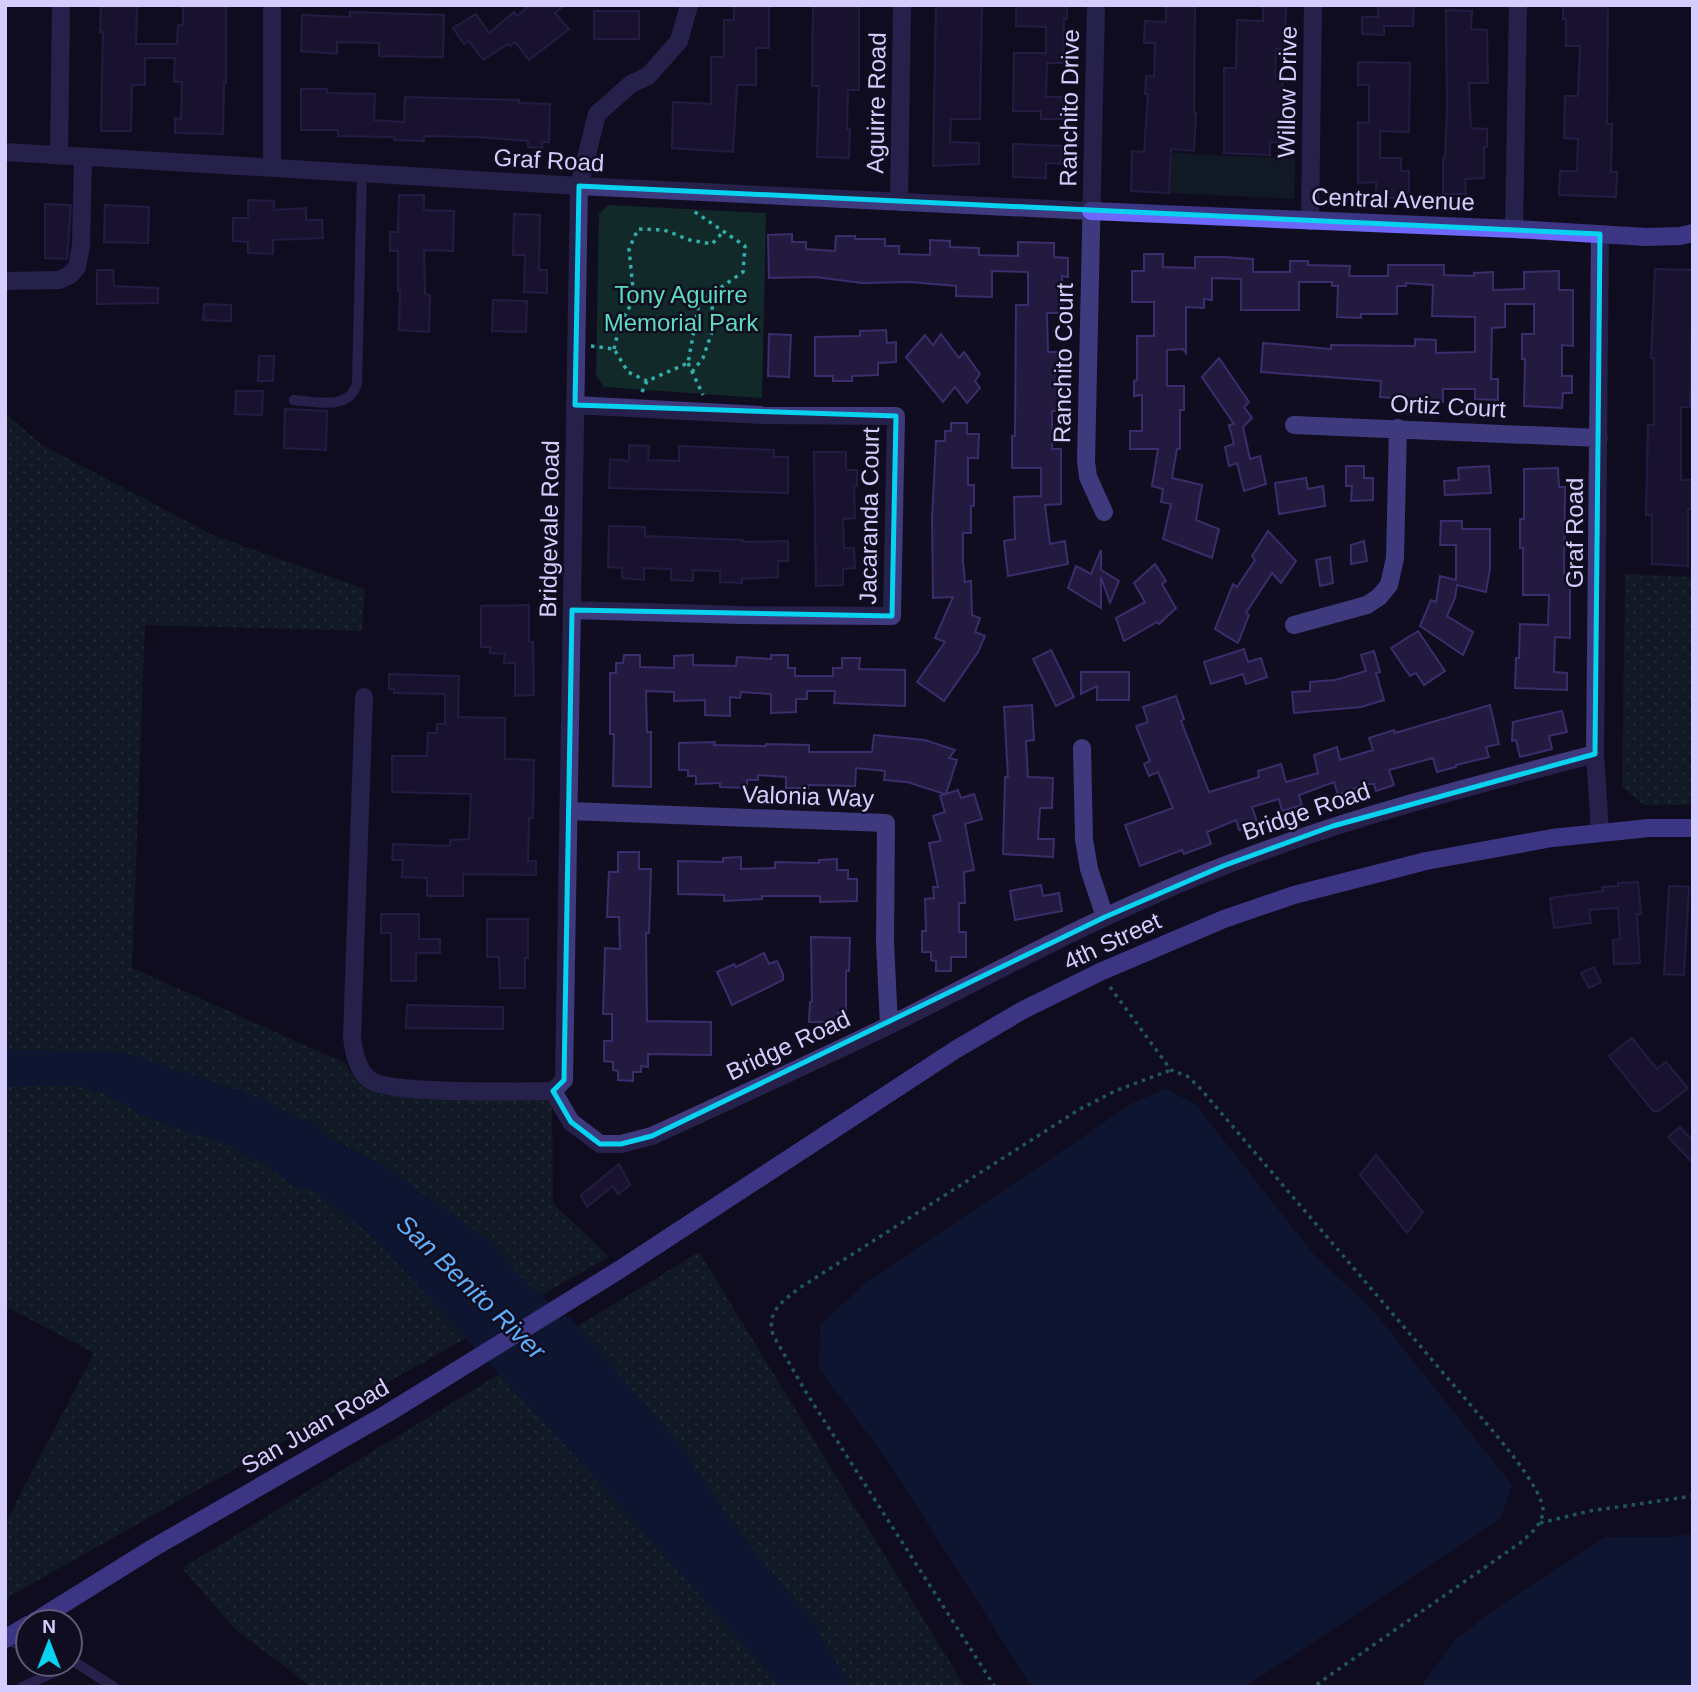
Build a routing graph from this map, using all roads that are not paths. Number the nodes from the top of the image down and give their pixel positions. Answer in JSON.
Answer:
{"nodes":[{"id":1,"x":61,"y":5,"type":"edge"},
{"id":2,"x":272,"y":5,"type":"edge"},
{"id":3,"x":689,"y":5,"type":"edge"},
{"id":4,"x":902,"y":5,"type":"edge"},
{"id":5,"x":1096,"y":5,"type":"edge"},
{"id":6,"x":1313,"y":5,"type":"edge"},
{"id":7,"x":1517,"y":5,"type":"edge"},
{"id":8,"x":5,"y":152,"type":"edge"},
{"id":9,"x":59,"y":156,"type":"junction"},
{"id":10,"x":83,"y":158,"type":"junction"},
{"id":11,"x":272,"y":168,"type":"junction"},
{"id":12,"x":362,"y":173,"type":"junction"},
{"id":13,"x":579,"y":186,"type":"junction"},
{"id":14,"x":899,"y":202,"type":"junction"},
{"id":15,"x":1091,"y":211,"type":"junction"},
{"id":16,"x":1310,"y":221,"type":"junction"},
{"id":17,"x":1514,"y":229,"type":"junction"},
{"id":18,"x":1693,"y":233,"type":"edge"},
{"id":19,"x":1600,"y":234,"type":"junction"},
{"id":20,"x":5,"y":281,"type":"edge"},
{"id":21,"x":294,"y":400,"type":"dead end"},
{"id":22,"x":575,"y":405,"type":"junction"},
{"id":23,"x":1294,"y":425,"type":"dead end"},
{"id":24,"x":1398,"y":428,"type":"junction"},
{"id":25,"x":1598,"y":438,"type":"junction"},
{"id":26,"x":1104,"y":512,"type":"dead end"},
{"id":27,"x":572,"y":610,"type":"junction"},
{"id":28,"x":1294,"y":625,"type":"dead end"},
{"id":29,"x":364,"y":697,"type":"dead end"},
{"id":30,"x":1082,"y":748,"type":"dead end"},
{"id":31,"x":1595,"y":754,"type":"junction"},
{"id":32,"x":569,"y":811,"type":"junction"},
{"id":33,"x":1693,"y":828,"type":"edge"},
{"id":34,"x":1600,"y":832,"type":"junction"},
{"id":35,"x":1105,"y":917,"type":"junction"},
{"id":36,"x":889,"y":1025,"type":"junction"},
{"id":37,"x":553,"y":1091,"type":"junction"},
{"id":38,"x":619,"y":1270,"type":"joint"},
{"id":39,"x":58,"y":1608,"type":"edge"},
{"id":40,"x":84,"y":1668,"type":"edge"},
{"id":41,"x":42,"y":1678,"type":"edge"},
{"id":42,"x":22,"y":1687,"type":"edge"},
{"id":43,"x":114,"y":1687,"type":"edge"}],
"edges":[{"from":1,"to":9,"type":"street"},
{"from":2,"to":11,"type":"street"},
{"from":3,"to":13,"type":"street","name":"Bridgevale Road"},
{"from":4,"to":14,"type":"street","name":"Aguirre Road"},
{"from":5,"to":15,"type":"street","name":"Ranchito Drive"},
{"from":6,"to":16,"type":"street","name":"Willow Drive"},
{"from":7,"to":17,"type":"street"},
{"from":8,"to":9,"type":"street","name":"Graf Road"},
{"from":9,"to":10,"type":"street","name":"Graf Road"},
{"from":10,"to":11,"type":"street","name":"Graf Road"},
{"from":10,"to":20,"type":"street"},
{"from":11,"to":12,"type":"street","name":"Graf Road"},
{"from":12,"to":13,"type":"street","name":"Graf Road"},
{"from":12,"to":21,"type":"lane"},
{"from":13,"to":14,"type":"street","name":"Graf Road"},
{"from":13,"to":22,"type":"street","name":"Bridgevale Road"},
{"from":14,"to":15,"type":"street","name":"Graf Road"},
{"from":15,"to":16,"type":"main road","name":"Central Avenue"},
{"from":15,"to":26,"type":"street","name":"Ranchito Court"},
{"from":16,"to":17,"type":"main road","name":"Central Avenue"},
{"from":17,"to":19,"type":"main road","name":"Central Avenue"},
{"from":18,"to":19,"type":"main road","name":"Central Avenue"},
{"from":19,"to":25,"type":"street","name":"Graf Road"},
{"from":22,"to":27,"type":"street","name":"Bridgevale Road"},
{"from":22,"to":27,"type":"street","name":"Jacaranda Court"},
{"from":23,"to":24,"type":"street","name":"Ortiz Court"},
{"from":24,"to":25,"type":"street","name":"Ortiz Court"},
{"from":24,"to":28,"type":"street"},
{"from":25,"to":31,"type":"street","name":"Graf Road"},
{"from":27,"to":32,"type":"street","name":"Bridgevale Road"},
{"from":29,"to":37,"type":"street"},
{"from":30,"to":35,"type":"street"},
{"from":31,"to":34,"type":"street","name":"Graf Road"},
{"from":31,"to":35,"type":"street","name":"Bridge Road"},
{"from":32,"to":36,"type":"street","name":"Valonia Way"},
{"from":32,"to":37,"type":"street","name":"Bridgevale Road"},
{"from":33,"to":34,"type":"main road","name":"4th Street"},
{"from":34,"to":38,"type":"main road","name":"4th Street"},
{"from":35,"to":36,"type":"street","name":"Bridge Road"},
{"from":36,"to":37,"type":"street","name":"Bridge Road"},
{"from":38,"to":39,"type":"main road","name":"San Juan Road"},
{"from":40,"to":43,"type":"lane"},
{"from":41,"to":42,"type":"lane"}]}
